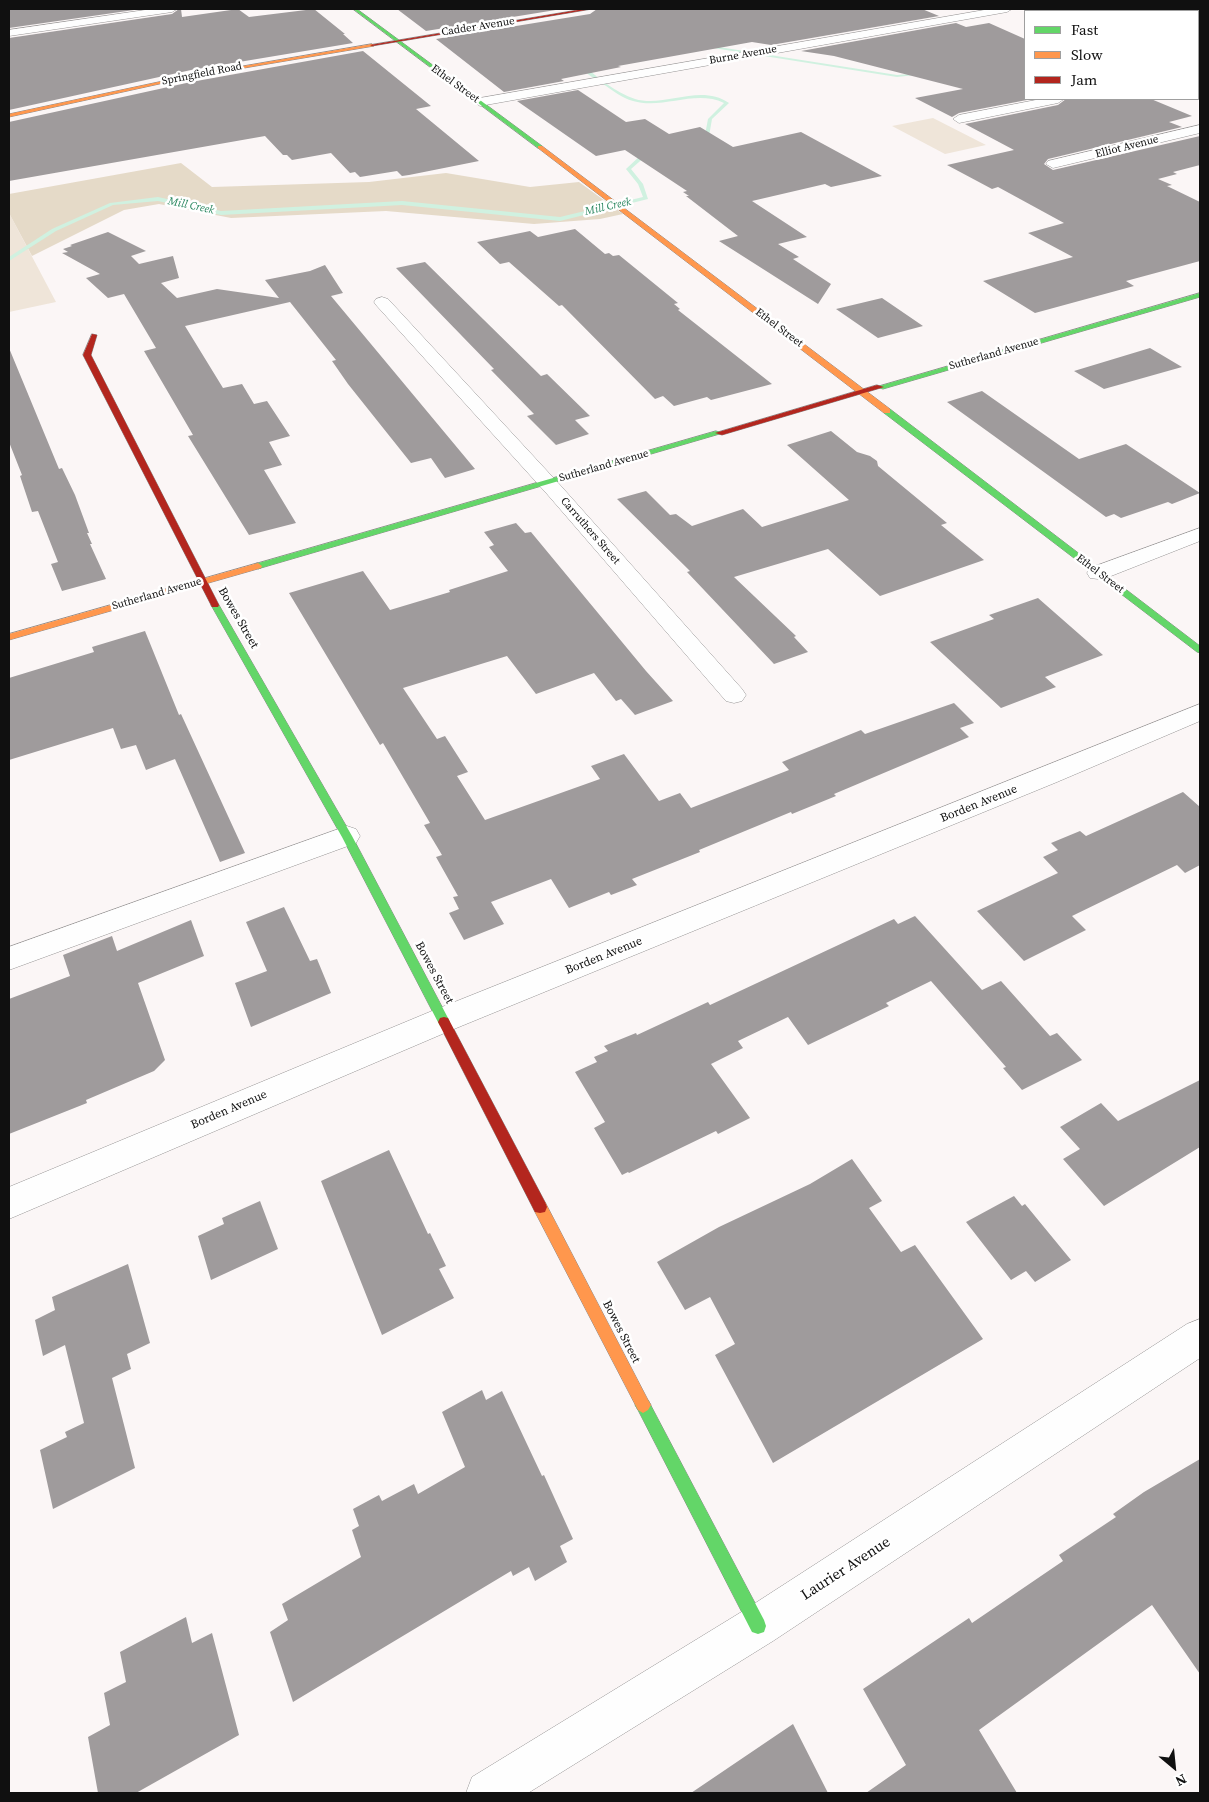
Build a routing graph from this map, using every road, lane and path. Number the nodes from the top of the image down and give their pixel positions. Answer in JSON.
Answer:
{"nodes":[{"id":1,"x":172,"y":9,"type":"edge"},
{"id":2,"x":355,"y":9,"type":"edge"},
{"id":3,"x":590,"y":9,"type":"edge"},
{"id":4,"x":1007,"y":9,"type":"edge"},
{"id":5,"x":9,"y":32,"type":"edge"},
{"id":6,"x":396,"y":40,"type":"junction"},
{"id":7,"x":1053,"y":100,"type":"edge"},
{"id":8,"x":480,"y":102,"type":"junction"},
{"id":9,"x":9,"y":116,"type":"edge"},
{"id":10,"x":959,"y":119,"type":"dead end"},
{"id":11,"x":1200,"y":129,"type":"edge"},
{"id":12,"x":1053,"y":164,"type":"dead end"},
{"id":13,"x":1200,"y":295,"type":"edge"},
{"id":14,"x":382,"y":302,"type":"dead end"},
{"id":15,"x":94,"y":335,"type":"dead end"},
{"id":16,"x":862,"y":391,"type":"junction"},
{"id":17,"x":547,"y":482,"type":"junction"},
{"id":18,"x":1200,"y":534,"type":"edge"},
{"id":19,"x":1098,"y":573,"type":"junction"},
{"id":20,"x":201,"y":581,"type":"junction"},
{"id":21,"x":9,"y":637,"type":"edge"},
{"id":22,"x":1200,"y":650,"type":"edge"},
{"id":23,"x":734,"y":695,"type":"dead end"},
{"id":24,"x":1200,"y":712,"type":"edge"},
{"id":25,"x":347,"y":836,"type":"junction"},
{"id":26,"x":9,"y":959,"type":"edge"},
{"id":27,"x":443,"y":1020,"type":"junction"},
{"id":28,"x":9,"y":1203,"type":"edge"},
{"id":29,"x":1200,"y":1337,"type":"edge"},
{"id":30,"x":758,"y":1626,"type":"junction"},
{"id":31,"x":488,"y":1793,"type":"edge"}],
"edges":[{"from":1,"to":5,"type":"street"},
{"from":2,"to":6,"type":"street","name":"Ethel Street"},
{"from":3,"to":6,"type":"street","name":"Cadder Avenue"},
{"from":4,"to":8,"type":"street","name":"Burne Avenue"},
{"from":6,"to":8,"type":"street","name":"Ethel Street"},
{"from":6,"to":9,"type":"street","name":"Springfield Road"},
{"from":7,"to":10,"type":"street"},
{"from":8,"to":16,"type":"street","name":"Ethel Street"},
{"from":11,"to":12,"type":"street","name":"Elliot Avenue"},
{"from":13,"to":16,"type":"street","name":"Sutherland Avenue"},
{"from":14,"to":17,"type":"street","name":"Carruthers Street"},
{"from":15,"to":20,"type":"street","name":"Bowes Street"},
{"from":16,"to":17,"type":"street","name":"Sutherland Avenue"},
{"from":16,"to":19,"type":"street","name":"Ethel Street"},
{"from":17,"to":20,"type":"street","name":"Sutherland Avenue"},
{"from":17,"to":23,"type":"street","name":"Carruthers Street"},
{"from":18,"to":19,"type":"street"},
{"from":19,"to":22,"type":"street","name":"Ethel Street"},
{"from":20,"to":21,"type":"street","name":"Sutherland Avenue"},
{"from":20,"to":25,"type":"street","name":"Bowes Street"},
{"from":24,"to":27,"type":"street","name":"Borden Avenue"},
{"from":25,"to":26,"type":"street"},
{"from":25,"to":27,"type":"street","name":"Bowes Street"},
{"from":27,"to":28,"type":"street","name":"Borden Avenue"},
{"from":27,"to":30,"type":"street","name":"Bowes Street"},
{"from":29,"to":30,"type":"street","name":"Laurier Avenue"},
{"from":30,"to":31,"type":"street","name":"Laurier Avenue"}]}
